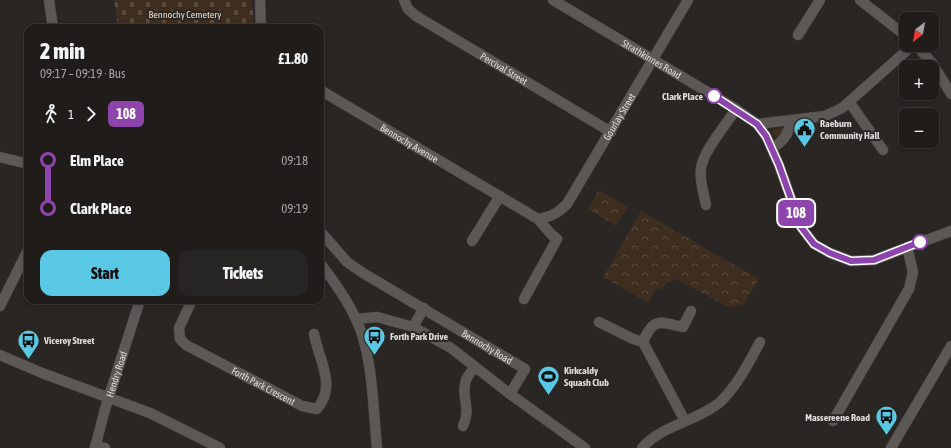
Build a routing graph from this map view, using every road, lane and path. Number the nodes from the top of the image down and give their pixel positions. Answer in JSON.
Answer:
{"nodes":[{"id":1,"x":49,"y":0,"type":"edge"},
{"id":2,"x":260,"y":0,"type":"edge"},
{"id":3,"x":404,"y":0,"type":"edge"},
{"id":4,"x":553,"y":0,"type":"edge"},
{"id":5,"x":688,"y":0,"type":"edge"},
{"id":6,"x":820,"y":0,"type":"edge"},
{"id":7,"x":860,"y":0,"type":"edge"},
{"id":8,"x":52,"y":24,"type":"edge"},
{"id":9,"x":261,"y":24,"type":"edge"},
{"id":10,"x":899,"y":31,"type":"edge"},
{"id":11,"x":798,"y":35,"type":"dead end"},
{"id":12,"x":905,"y":52,"type":"edge"},
{"id":13,"x":922,"y":52,"type":"edge"},
{"id":14,"x":653,"y":59,"type":"junction"},
{"id":15,"x":324,"y":92,"type":"edge"},
{"id":16,"x":951,"y":94,"type":"edge"},
{"id":17,"x":850,"y":103,"type":"junction"},
{"id":18,"x":736,"y":109,"type":"junction"},
{"id":19,"x":790,"y":121,"type":"junction"},
{"id":20,"x":757,"y":124,"type":"junction"},
{"id":21,"x":611,"y":132,"type":"junction"},
{"id":22,"x":772,"y":148,"type":"junction"},
{"id":23,"x":883,"y":150,"type":"dead end"},
{"id":24,"x":0,"y":157,"type":"edge"},
{"id":25,"x":24,"y":163,"type":"edge"},
{"id":26,"x":500,"y":196,"type":"junction"},
{"id":27,"x":706,"y":205,"type":"dead end"},
{"id":28,"x":538,"y":219,"type":"junction"},
{"id":29,"x":951,"y":231,"type":"edge"},
{"id":30,"x":324,"y":236,"type":"edge"},
{"id":31,"x":472,"y":241,"type":"dead end"},
{"id":32,"x":907,"y":247,"type":"junction"},
{"id":33,"x":24,"y":258,"type":"edge"},
{"id":34,"x":324,"y":268,"type":"edge"},
{"id":35,"x":524,"y":299,"type":"dead end"},
{"id":36,"x":139,"y":304,"type":"edge"},
{"id":37,"x":190,"y":304,"type":"edge"},
{"id":38,"x":0,"y":306,"type":"edge"},
{"id":39,"x":424,"y":308,"type":"junction"},
{"id":40,"x":691,"y":311,"type":"dead end"},
{"id":41,"x":356,"y":319,"type":"junction"},
{"id":42,"x":599,"y":322,"type":"dead end"},
{"id":43,"x":413,"y":327,"type":"junction"},
{"id":44,"x":314,"y":334,"type":"dead end"},
{"id":45,"x":643,"y":342,"type":"junction"},
{"id":46,"x":760,"y":342,"type":"dead end"},
{"id":47,"x":951,"y":346,"type":"edge"},
{"id":48,"x":0,"y":355,"type":"edge"},
{"id":49,"x":475,"y":367,"type":"junction"},
{"id":50,"x":510,"y":394,"type":"junction"},
{"id":51,"x":109,"y":396,"type":"junction"},
{"id":52,"x":685,"y":421,"type":"junction"},
{"id":53,"x":833,"y":421,"type":"dead end"},
{"id":54,"x":463,"y":426,"type":"dead end"},
{"id":55,"x":98,"y":447,"type":"edge"},
{"id":56,"x":220,"y":448,"type":"edge"},
{"id":57,"x":377,"y":448,"type":"edge"},
{"id":58,"x":585,"y":448,"type":"edge"},
{"id":59,"x":642,"y":448,"type":"edge"},
{"id":60,"x":891,"y":448,"type":"edge"}],
"edges":[{"from":1,"to":8,"type":"street"},
{"from":2,"to":9,"type":"street"},
{"from":3,"to":21,"type":"street","name":"Percival Street"},
{"from":4,"to":14,"type":"street","name":"Strathkinnes Road"},
{"from":5,"to":14,"type":"street","name":"Gourlay Street"},
{"from":6,"to":11,"type":"street"},
{"from":7,"to":10,"type":"street"},
{"from":12,"to":17,"type":"street"},
{"from":13,"to":16,"type":"street"},
{"from":14,"to":18,"type":"street","name":"Strathkinnes Road"},
{"from":14,"to":21,"type":"street","name":"Gourlay Street"},
{"from":15,"to":26,"type":"street","name":"Bennochy Avenue"},
{"from":17,"to":19,"type":"street"},
{"from":17,"to":23,"type":"street"},
{"from":18,"to":20,"type":"street","name":"Strathkinnes Road"},
{"from":18,"to":27,"type":"street"},
{"from":19,"to":20,"type":"street"},
{"from":19,"to":22,"type":"street"},
{"from":20,"to":22,"type":"street","name":"Strathkinnes Road"},
{"from":21,"to":28,"type":"street","name":"Gourlay Street"},
{"from":22,"to":32,"type":"street","name":"Strathkinnes Road"},
{"from":24,"to":25,"type":"street"},
{"from":26,"to":28,"type":"street","name":"Bennochy Avenue"},
{"from":26,"to":31,"type":"street"},
{"from":28,"to":35,"type":"street","name":"Bennochy Avenue"},
{"from":29,"to":32,"type":"street","name":"Strathkinnes Road"},
{"from":30,"to":39,"type":"street","name":"Bennochy Road"},
{"from":32,"to":53,"type":"street"},
{"from":33,"to":38,"type":"street"},
{"from":34,"to":41,"type":"street"},
{"from":36,"to":51,"type":"street","name":"Hendry Road"},
{"from":37,"to":44,"type":"street","name":"Forth Park Crescent"},
{"from":39,"to":43,"type":"street"},
{"from":39,"to":50,"type":"street","name":"Bennochy Road"},
{"from":40,"to":45,"type":"street"},
{"from":41,"to":43,"type":"street","name":"Bennochy Road"},
{"from":41,"to":57,"type":"street"},
{"from":42,"to":45,"type":"street"},
{"from":43,"to":49,"type":"street","name":"Bennochy Road"},
{"from":45,"to":52,"type":"street"},
{"from":46,"to":52,"type":"street"},
{"from":47,"to":60,"type":"street"},
{"from":48,"to":51,"type":"street"},
{"from":49,"to":50,"type":"street","name":"Bennochy Road"},
{"from":49,"to":54,"type":"street"},
{"from":50,"to":58,"type":"street","name":"Bennochy Road"},
{"from":51,"to":55,"type":"street","name":"Hendry Road"},
{"from":51,"to":56,"type":"street"},
{"from":52,"to":59,"type":"street"}]}
